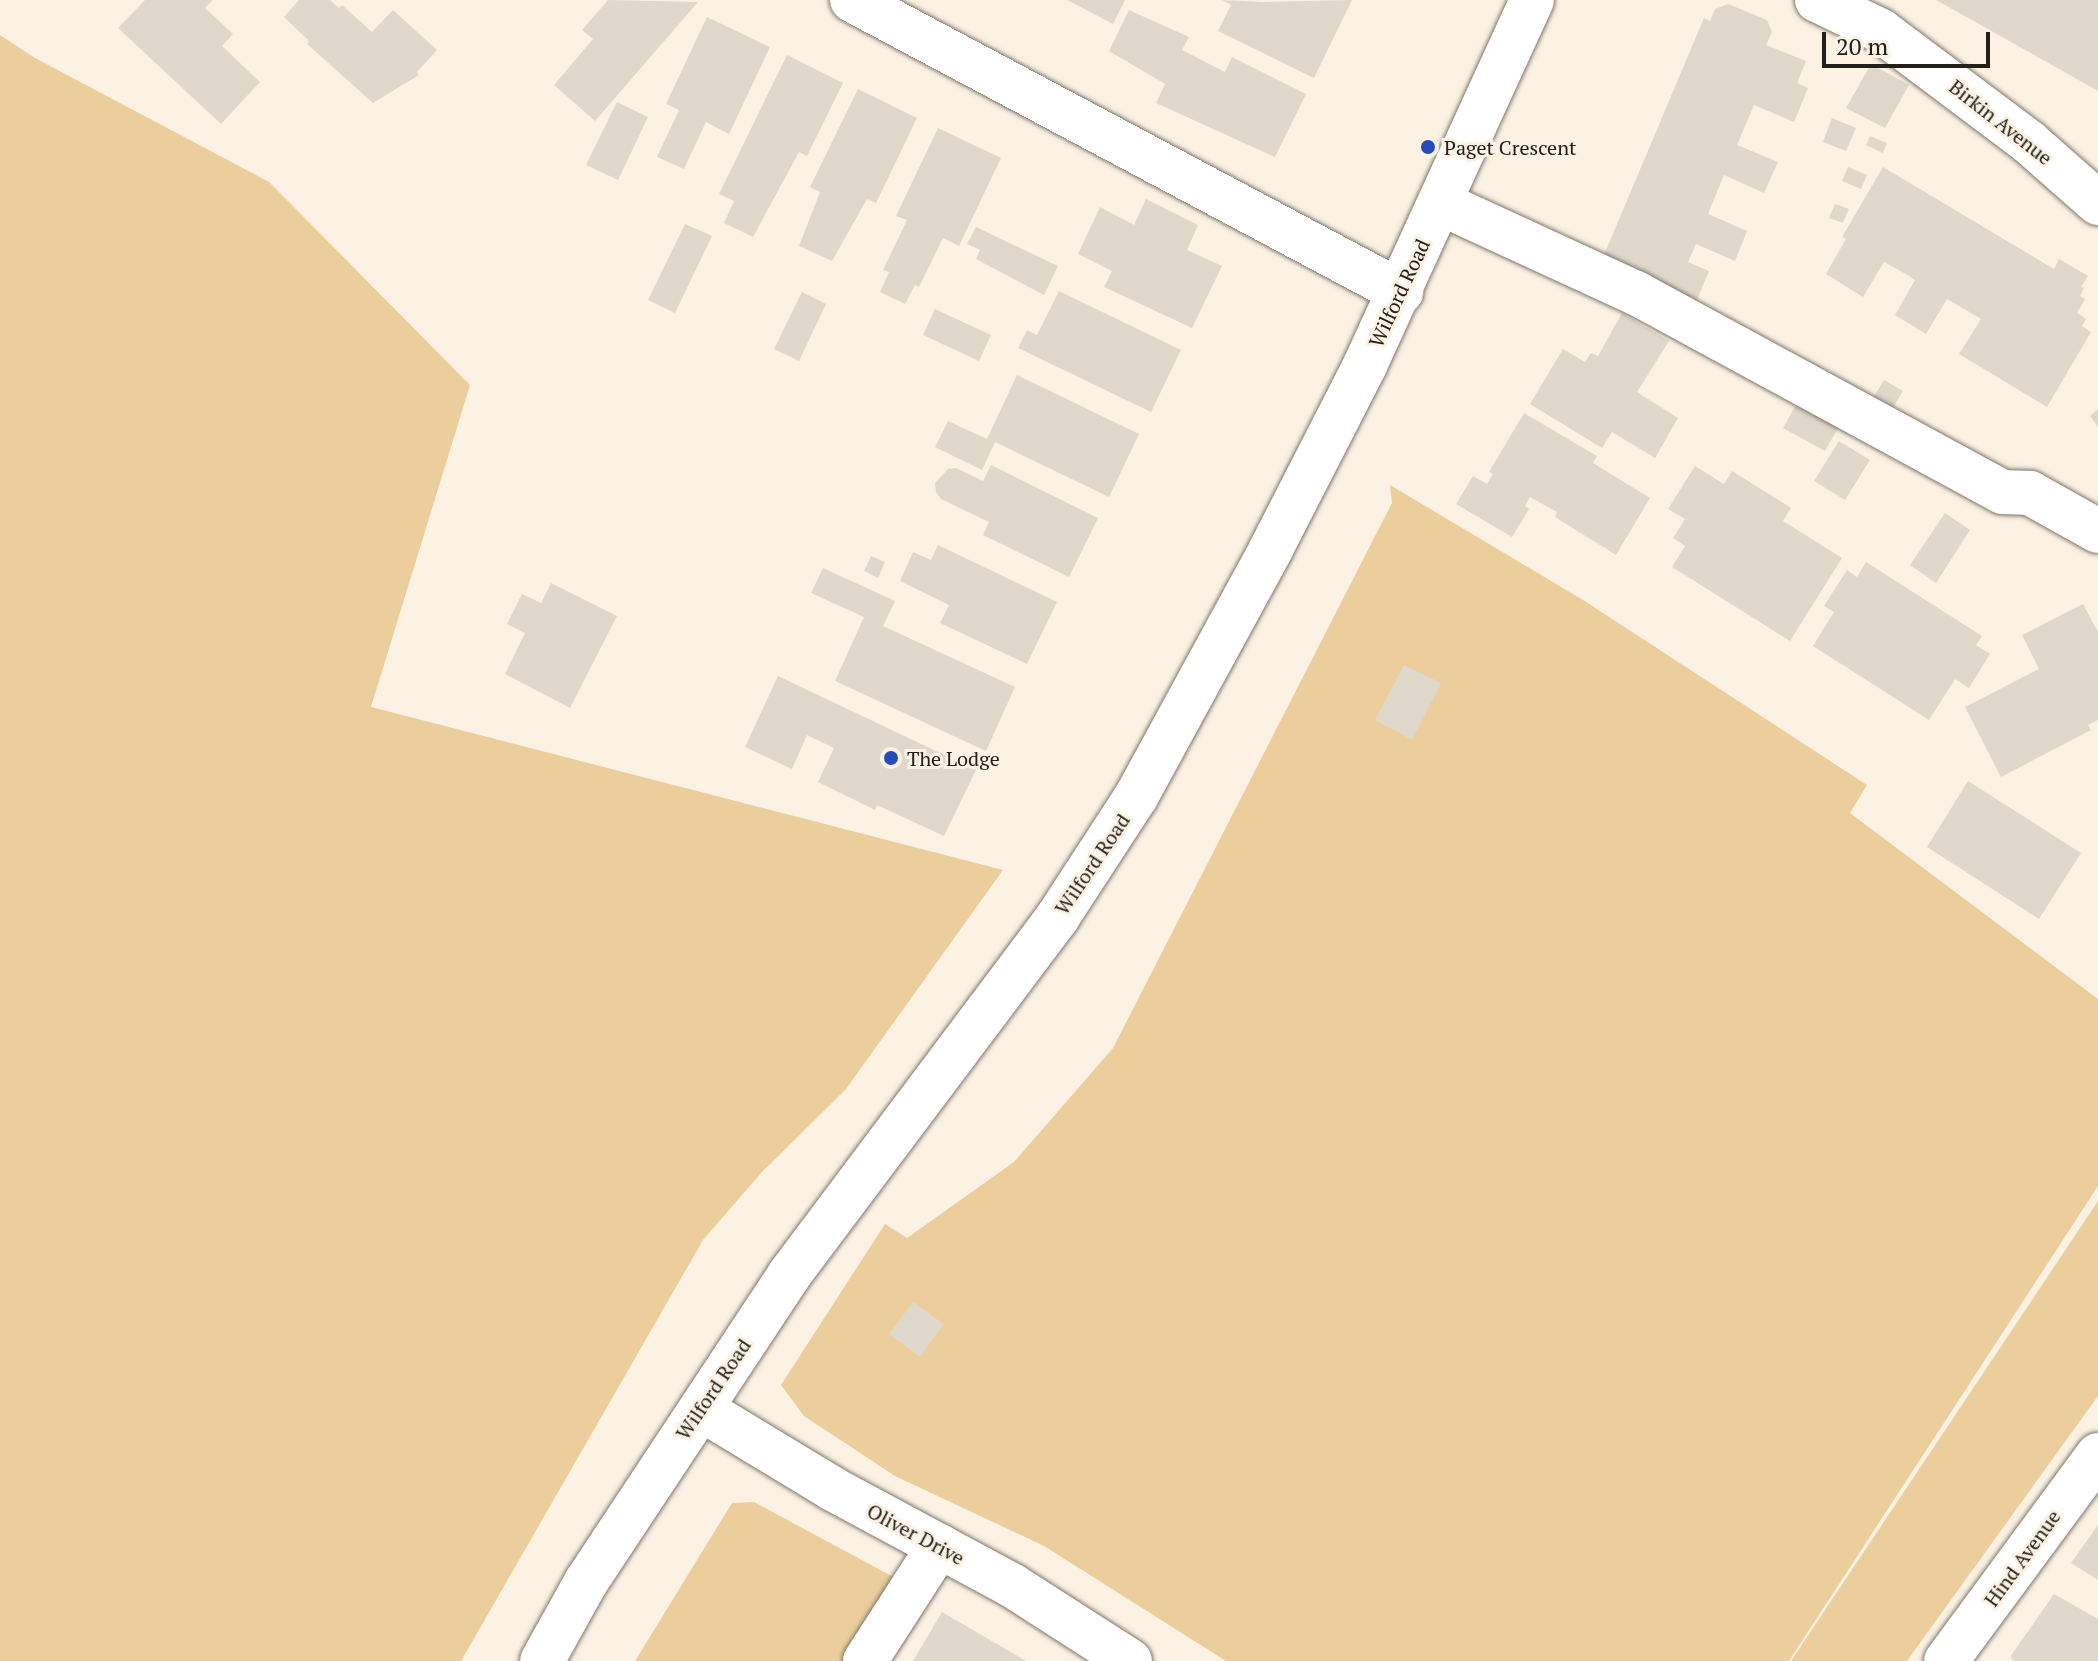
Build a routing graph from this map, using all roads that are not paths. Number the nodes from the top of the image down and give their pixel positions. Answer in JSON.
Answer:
{"nodes":[{"id":1,"x":852,"y":0,"type":"edge"},
{"id":2,"x":1532,"y":0,"type":"edge"},
{"id":3,"x":1817,"y":0,"type":"edge"},
{"id":4,"x":1440,"y":203,"type":"junction"},
{"id":5,"x":2098,"y":203,"type":"edge"},
{"id":6,"x":1401,"y":292,"type":"junction"},
{"id":7,"x":2098,"y":531,"type":"edge"},
{"id":8,"x":701,"y":1409,"type":"junction"},
{"id":9,"x":2098,"y":1455,"type":"edge"},
{"id":10,"x":939,"y":1546,"type":"junction"},
{"id":11,"x":542,"y":1661,"type":"edge"},
{"id":12,"x":865,"y":1661,"type":"edge"},
{"id":13,"x":1130,"y":1661,"type":"edge"},
{"id":14,"x":1946,"y":1661,"type":"edge"}],
"edges":[{"from":1,"to":6,"type":"main road"},
{"from":2,"to":4,"type":"main road","name":"Wilford Road"},
{"from":3,"to":5,"type":"main road","name":"Birkin Avenue"},
{"from":4,"to":6,"type":"main road","name":"Wilford Road"},
{"from":4,"to":7,"type":"main road"},
{"from":6,"to":8,"type":"main road","name":"Wilford Road"},
{"from":8,"to":10,"type":"main road","name":"Oliver Drive"},
{"from":8,"to":11,"type":"main road","name":"Wilford Road"},
{"from":9,"to":14,"type":"main road","name":"Hind Avenue"},
{"from":10,"to":12,"type":"main road"},
{"from":10,"to":13,"type":"main road","name":"Oliver Drive"}]}
